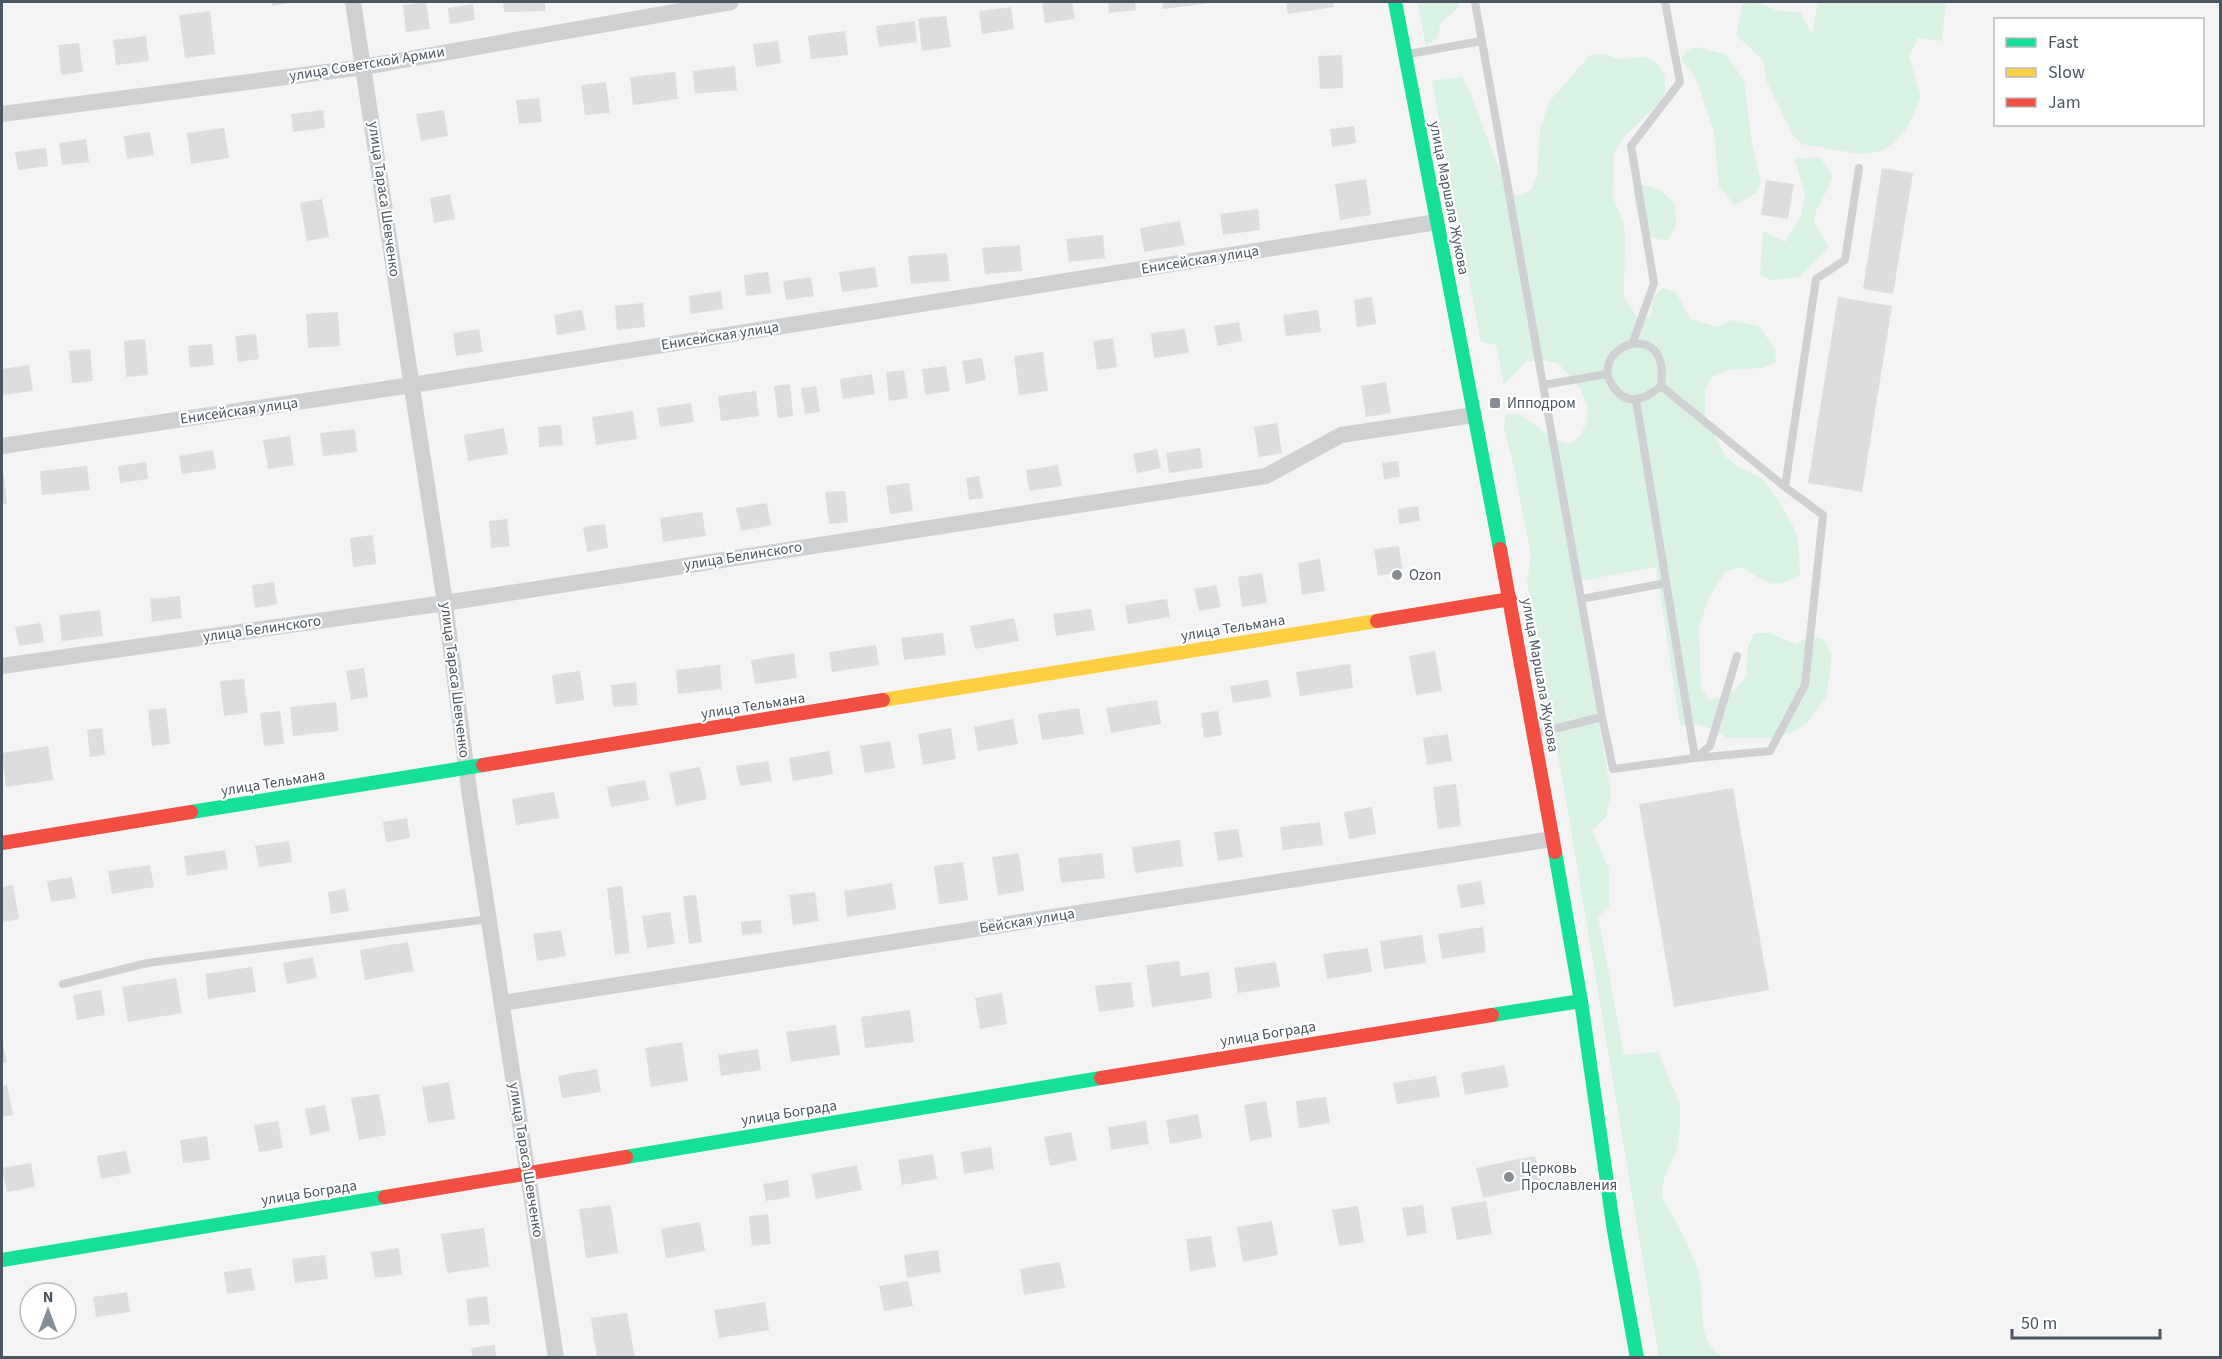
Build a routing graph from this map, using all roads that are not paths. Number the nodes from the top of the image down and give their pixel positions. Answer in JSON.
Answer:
{"nodes":[{"id":1,"x":353,"y":2,"type":"edge"},
{"id":2,"x":731,"y":2,"type":"edge"},
{"id":3,"x":1395,"y":2,"type":"edge"},
{"id":4,"x":1475,"y":2,"type":"edge"},
{"id":5,"x":1665,"y":2,"type":"edge"},
{"id":6,"x":1482,"y":41,"type":"junction"},
{"id":7,"x":1405,"y":54,"type":"junction"},
{"id":8,"x":364,"y":67,"type":"junction"},
{"id":9,"x":2,"y":114,"type":"edge"},
{"id":10,"x":1859,"y":168,"type":"dead end"},
{"id":11,"x":1437,"y":222,"type":"junction"},
{"id":12,"x":1633,"y":342,"type":"junction"},
{"id":13,"x":1607,"y":374,"type":"junction"},
{"id":14,"x":412,"y":385,"type":"junction"},
{"id":15,"x":1543,"y":385,"type":"junction"},
{"id":16,"x":1661,"y":386,"type":"junction"},
{"id":17,"x":1636,"y":400,"type":"junction"},
{"id":18,"x":1474,"y":415,"type":"junction"},
{"id":19,"x":2,"y":446,"type":"edge"},
{"id":20,"x":1785,"y":487,"type":"junction"},
{"id":21,"x":1666,"y":583,"type":"junction"},
{"id":22,"x":1581,"y":598,"type":"junction"},
{"id":23,"x":1510,"y":599,"type":"junction"},
{"id":24,"x":445,"y":603,"type":"junction"},
{"id":25,"x":1737,"y":656,"type":"dead end"},
{"id":26,"x":2,"y":666,"type":"edge"},
{"id":27,"x":1602,"y":717,"type":"junction"},
{"id":28,"x":1534,"y":734,"type":"junction"},
{"id":29,"x":1695,"y":758,"type":"junction"},
{"id":30,"x":466,"y":770,"type":"junction"},
{"id":31,"x":1552,"y":839,"type":"junction"},
{"id":32,"x":2,"y":843,"type":"edge"},
{"id":33,"x":489,"y":919,"type":"junction"},
{"id":34,"x":63,"y":984,"type":"dead end"},
{"id":35,"x":1581,"y":1001,"type":"junction"},
{"id":36,"x":502,"y":1003,"type":"junction"},
{"id":37,"x":528,"y":1173,"type":"junction"},
{"id":38,"x":2,"y":1260,"type":"edge"},
{"id":39,"x":556,"y":1358,"type":"edge"},
{"id":40,"x":1637,"y":1358,"type":"edge"}],
"edges":[{"from":1,"to":8,"type":"street","name":"улица Тараса Шевченко"},
{"from":2,"to":8,"type":"street","name":"улица Советской Армии"},
{"from":3,"to":7,"type":"street","name":"улица Маршала Жукова"},
{"from":4,"to":6,"type":"lane"},
{"from":5,"to":12,"type":"lane"},
{"from":6,"to":7,"type":"lane"},
{"from":6,"to":15,"type":"lane"},
{"from":7,"to":11,"type":"street","name":"улица Маршала Жукова"},
{"from":8,"to":9,"type":"street","name":"улица Советской Армии"},
{"from":8,"to":14,"type":"street","name":"улица Тараса Шевченко"},
{"from":10,"to":20,"type":"lane"},
{"from":11,"to":14,"type":"street","name":"Енисейская улица"},
{"from":11,"to":18,"type":"street","name":"улица Маршала Жукова"},
{"from":12,"to":13,"type":"lane"},
{"from":12,"to":16,"type":"lane"},
{"from":13,"to":15,"type":"lane"},
{"from":13,"to":17,"type":"lane"},
{"from":14,"to":19,"type":"street","name":"Енисейская улица"},
{"from":14,"to":24,"type":"street","name":"улица Тараса Шевченко"},
{"from":15,"to":22,"type":"lane"},
{"from":16,"to":17,"type":"lane"},
{"from":16,"to":20,"type":"lane"},
{"from":17,"to":21,"type":"lane"},
{"from":18,"to":23,"type":"street","name":"улица Маршала Жукова"},
{"from":18,"to":24,"type":"street","name":"улица Белинского"},
{"from":20,"to":29,"type":"lane"},
{"from":21,"to":22,"type":"lane"},
{"from":21,"to":29,"type":"lane"},
{"from":22,"to":27,"type":"lane"},
{"from":23,"to":28,"type":"street","name":"улица Маршала Жукова"},
{"from":23,"to":30,"type":"street","name":"улица Тельмана"},
{"from":24,"to":26,"type":"street","name":"улица Белинского"},
{"from":24,"to":30,"type":"street","name":"улица Тараса Шевченко"},
{"from":25,"to":29,"type":"lane"},
{"from":27,"to":28,"type":"lane"},
{"from":27,"to":29,"type":"lane"},
{"from":28,"to":31,"type":"street","name":"улица Маршала Жукова"},
{"from":30,"to":32,"type":"street","name":"улица Тельмана"},
{"from":30,"to":33,"type":"street","name":"улица Тараса Шевченко"},
{"from":31,"to":35,"type":"street","name":"улица Маршала Жукова"},
{"from":31,"to":36,"type":"street","name":"Бейская улица"},
{"from":33,"to":34,"type":"lane"},
{"from":33,"to":36,"type":"street","name":"улица Тараса Шевченко"},
{"from":35,"to":37,"type":"street","name":"улица Бограда"},
{"from":35,"to":40,"type":"street","name":"улица Маршала Жукова"},
{"from":36,"to":37,"type":"street","name":"улица Тараса Шевченко"},
{"from":37,"to":38,"type":"street","name":"улица Бограда"},
{"from":37,"to":39,"type":"street","name":"улица Тараса Шевченко"}]}
